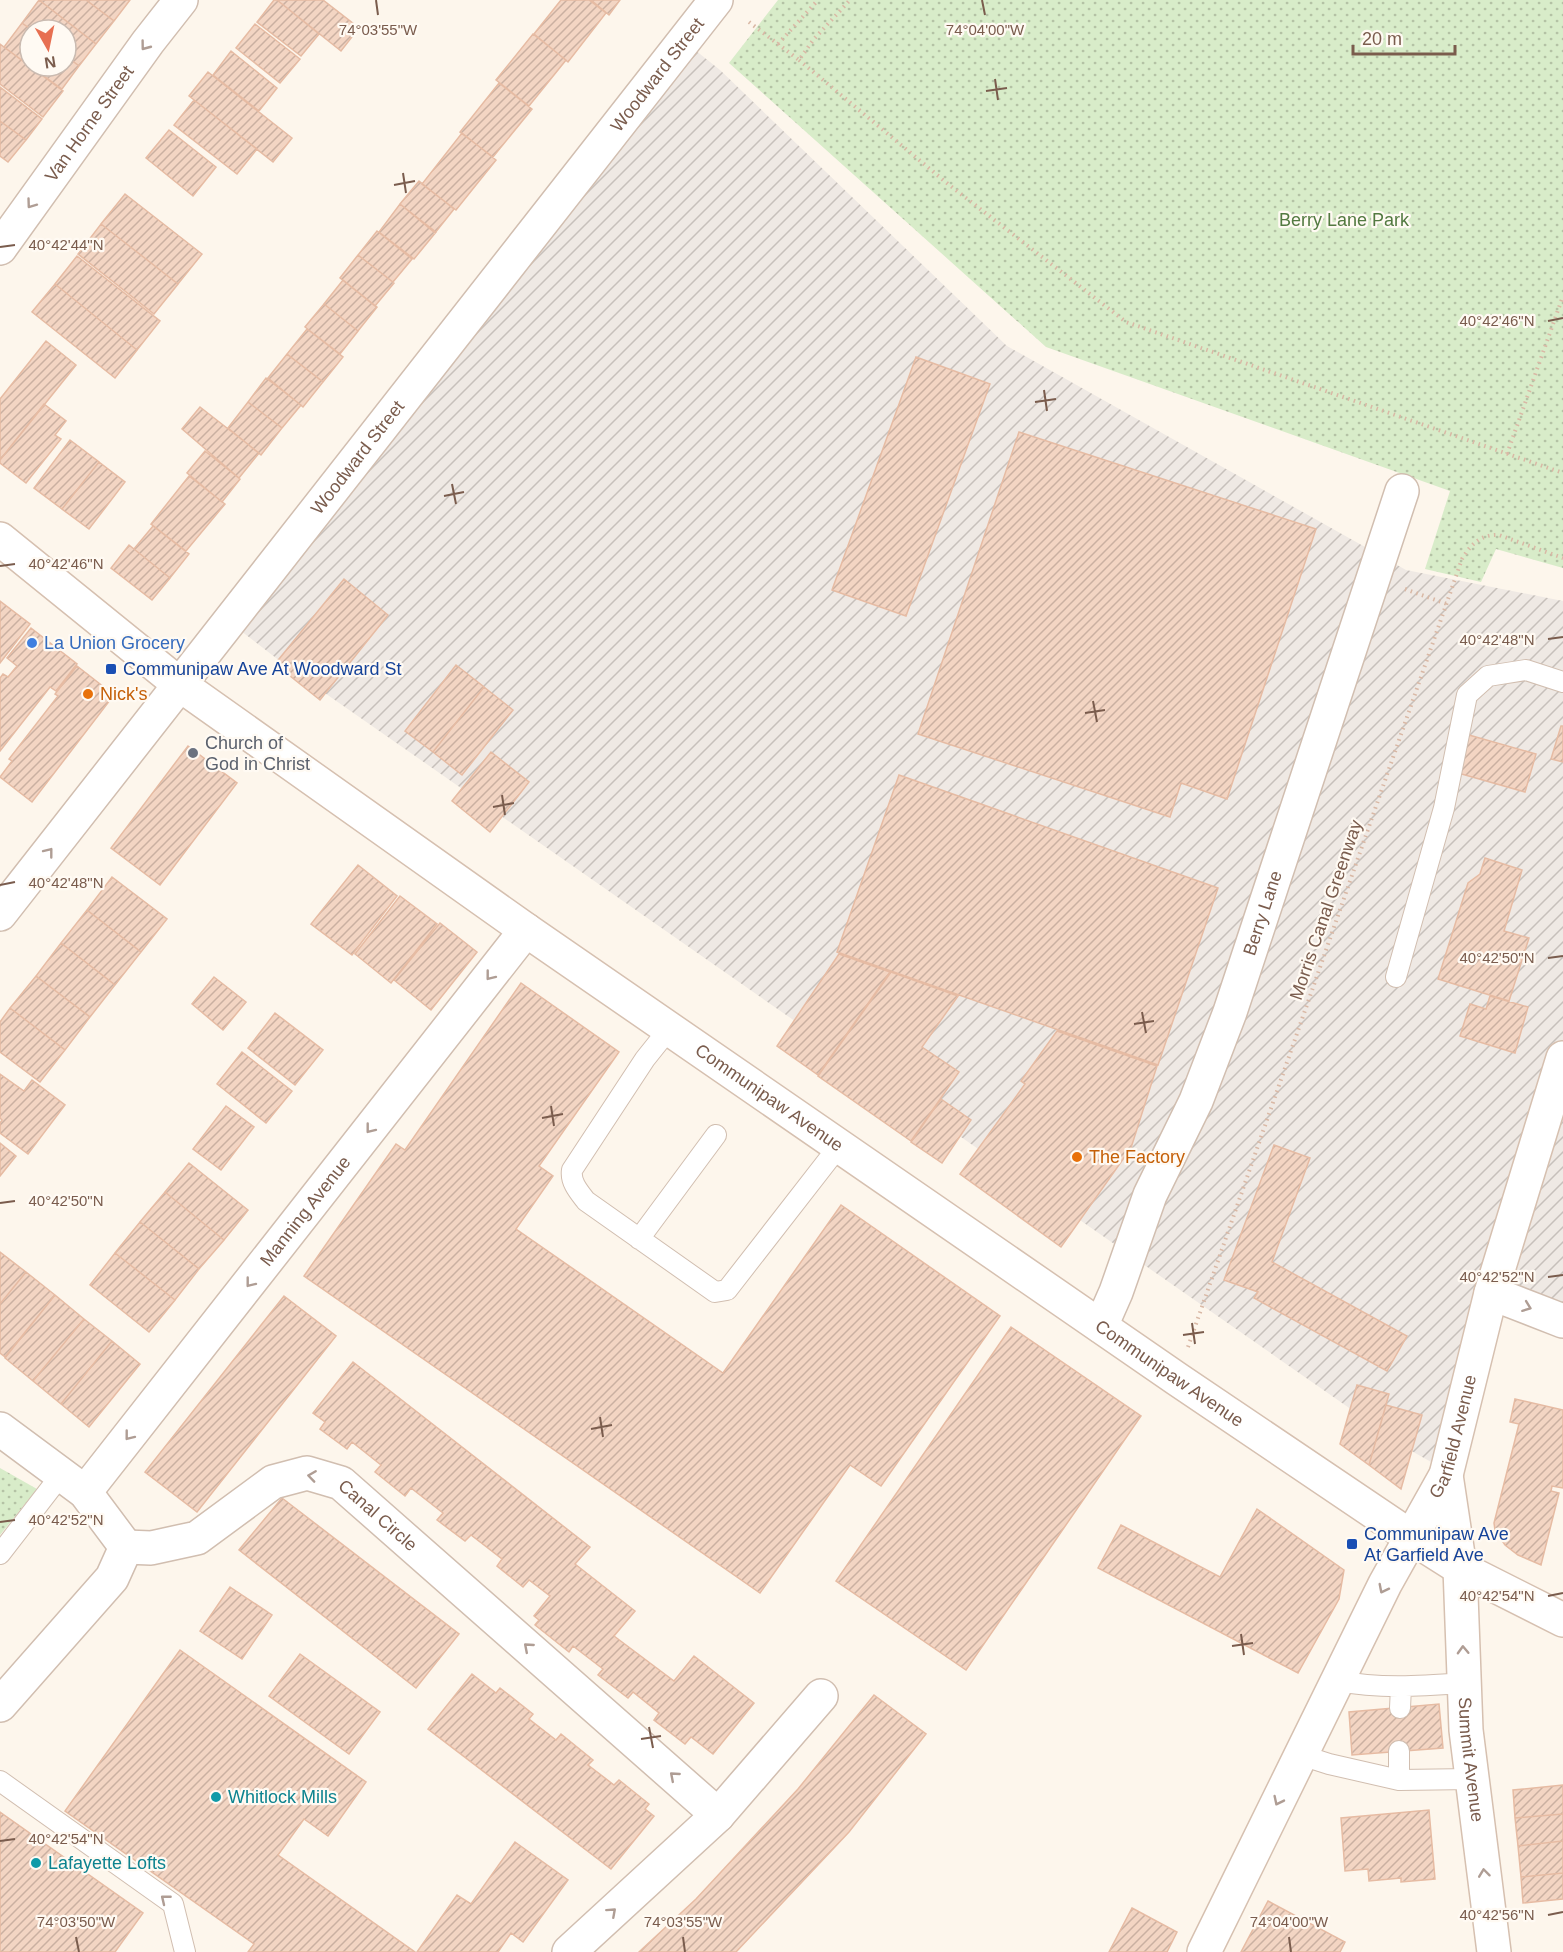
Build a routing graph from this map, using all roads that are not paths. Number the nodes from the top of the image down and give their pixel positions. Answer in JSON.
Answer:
{"nodes":[{"id":1,"x":181,"y":0,"type":"edge"},
{"id":2,"x":716,"y":0,"type":"edge"},
{"id":3,"x":0,"y":248,"type":"edge"},
{"id":4,"x":1402,"y":491,"type":"dead end"},
{"id":5,"x":0,"y":539,"type":"edge"},
{"id":6,"x":1563,"y":682,"type":"edge"},
{"id":7,"x":180,"y":684,"type":"junction"},
{"id":8,"x":0,"y":914,"type":"edge"},
{"id":9,"x":526,"y":930,"type":"junction"},
{"id":10,"x":1396,"y":977,"type":"dead end"},
{"id":11,"x":669,"y":1029,"type":"junction"},
{"id":12,"x":1563,"y":1058,"type":"edge"},
{"id":13,"x":716,"y":1135,"type":"dead end"},
{"id":14,"x":839,"y":1146,"type":"junction"},
{"id":15,"x":639,"y":1239,"type":"junction"},
{"id":16,"x":1491,"y":1293,"type":"junction"},
{"id":17,"x":1563,"y":1321,"type":"edge"},
{"id":18,"x":1101,"y":1326,"type":"junction"},
{"id":19,"x":0,"y":1430,"type":"edge"},
{"id":20,"x":1446,"y":1475,"type":"junction"},
{"id":21,"x":73,"y":1484,"type":"junction"},
{"id":22,"x":1410,"y":1537,"type":"junction"},
{"id":23,"x":126,"y":1547,"type":"junction"},
{"id":24,"x":0,"y":1554,"type":"edge"},
{"id":25,"x":1460,"y":1568,"type":"junction"},
{"id":26,"x":1563,"y":1620,"type":"edge"},
{"id":27,"x":1338,"y":1681,"type":"junction"},
{"id":28,"x":1464,"y":1683,"type":"junction"},
{"id":29,"x":1401,"y":1687,"type":"junction"},
{"id":30,"x":821,"y":1696,"type":"dead end"},
{"id":31,"x":0,"y":1705,"type":"edge"},
{"id":32,"x":1400,"y":1708,"type":"dead end"},
{"id":33,"x":1400,"y":1751,"type":"dead end"},
{"id":34,"x":1301,"y":1755,"type":"junction"},
{"id":35,"x":1472,"y":1779,"type":"junction"},
{"id":36,"x":1399,"y":1780,"type":"junction"},
{"id":37,"x":0,"y":1781,"type":"edge"},
{"id":38,"x":718,"y":1815,"type":"junction"},
{"id":39,"x":185,"y":1952,"type":"edge"},
{"id":40,"x":568,"y":1952,"type":"edge"},
{"id":41,"x":1204,"y":1952,"type":"edge"},
{"id":42,"x":1494,"y":1952,"type":"edge"}],
"edges":[{"from":1,"to":3,"type":"street","name":"Van Horne Street","one_way":true},
{"from":2,"to":7,"type":"street","name":"Woodward Street"},
{"from":4,"to":18,"type":"street","name":"Berry Lane"},
{"from":5,"to":7,"type":"street","name":"Communipaw Avenue"},
{"from":6,"to":10,"type":"lane"},
{"from":8,"to":7,"type":"street","name":"Woodward Street","one_way":true},
{"from":7,"to":9,"type":"street","name":"Communipaw Avenue"},
{"from":9,"to":11,"type":"street","name":"Communipaw Avenue"},
{"from":9,"to":21,"type":"street","name":"Manning Avenue","one_way":true},
{"from":11,"to":14,"type":"street","name":"Communipaw Avenue"},
{"from":11,"to":15,"type":"lane"},
{"from":12,"to":16,"type":"street","name":"Garfield Avenue"},
{"from":13,"to":15,"type":"lane"},
{"from":14,"to":15,"type":"lane"},
{"from":14,"to":18,"type":"street","name":"Communipaw Avenue"},
{"from":16,"to":17,"type":"street","one_way":true},
{"from":16,"to":20,"type":"street","name":"Garfield Avenue"},
{"from":18,"to":22,"type":"street","name":"Communipaw Avenue"},
{"from":19,"to":21,"type":"street"},
{"from":20,"to":22,"type":"street","name":"Garfield Avenue"},
{"from":20,"to":25,"type":"street","name":"Summit Avenue"},
{"from":21,"to":23,"type":"street"},
{"from":21,"to":24,"type":"lane"},
{"from":22,"to":25,"type":"street","name":"Communipaw Avenue"},
{"from":22,"to":27,"type":"street","name":"Garfield Avenue","one_way":true},
{"from":23,"to":31,"type":"street"},
{"from":38,"to":23,"type":"street","name":"Canal Circle","one_way":true},
{"from":25,"to":26,"type":"street","name":"Communipaw Avenue"},
{"from":28,"to":25,"type":"street","name":"Summit Avenue","one_way":true},
{"from":27,"to":29,"type":"lane"},
{"from":27,"to":34,"type":"street","name":"Garfield Avenue"},
{"from":28,"to":29,"type":"lane"},
{"from":28,"to":35,"type":"street","name":"Summit Avenue"},
{"from":29,"to":32,"type":"lane"},
{"from":30,"to":38,"type":"street"},
{"from":33,"to":36,"type":"lane"},
{"from":34,"to":36,"type":"lane"},
{"from":34,"to":41,"type":"street","name":"Garfield Avenue","one_way":true},
{"from":35,"to":36,"type":"lane"},
{"from":42,"to":35,"type":"street","name":"Summit Avenue","one_way":true},
{"from":39,"to":37,"type":"lane","one_way":true},
{"from":40,"to":38,"type":"street","one_way":true}]}
